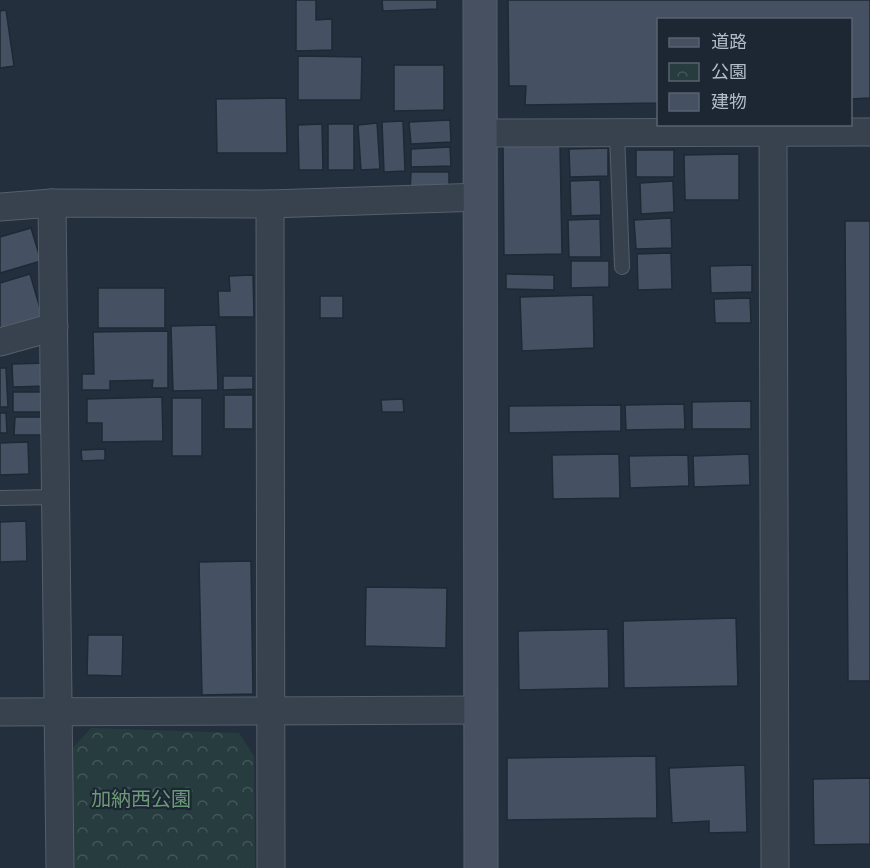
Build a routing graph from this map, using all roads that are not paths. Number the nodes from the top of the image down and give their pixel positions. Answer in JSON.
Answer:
{"nodes":[{"id":1,"x":480,"y":0,"type":"edge"},
{"id":2,"x":773,"y":132,"type":"junction"},
{"id":3,"x":870,"y":132,"type":"edge"},
{"id":4,"x":480,"y":133,"type":"junction"},
{"id":5,"x":617,"y":133,"type":"junction"},
{"id":6,"x":481,"y":197,"type":"junction"},
{"id":7,"x":52,"y":203,"type":"junction"},
{"id":8,"x":270,"y":204,"type":"junction"},
{"id":9,"x":0,"y":207,"type":"edge"},
{"id":10,"x":622,"y":267,"type":"dead end"},
{"id":11,"x":54,"y":327,"type":"junction"},
{"id":12,"x":0,"y":342,"type":"edge"},
{"id":13,"x":57,"y":497,"type":"junction"},
{"id":14,"x":0,"y":498,"type":"edge"},
{"id":15,"x":482,"y":710,"type":"junction"},
{"id":16,"x":0,"y":711,"type":"edge"},
{"id":17,"x":59,"y":711,"type":"junction"},
{"id":18,"x":270,"y":713,"type":"junction"},
{"id":19,"x":60,"y":868,"type":"edge"},
{"id":20,"x":271,"y":868,"type":"edge"},
{"id":21,"x":481,"y":868,"type":"edge"},
{"id":22,"x":775,"y":868,"type":"edge"}],
"edges":[{"from":1,"to":4,"type":"street"},
{"from":2,"to":3,"type":"street"},
{"from":2,"to":5,"type":"street"},
{"from":2,"to":22,"type":"street"},
{"from":4,"to":5,"type":"street"},
{"from":4,"to":6,"type":"street"},
{"from":5,"to":10,"type":"lane"},
{"from":6,"to":8,"type":"street"},
{"from":6,"to":15,"type":"street"},
{"from":7,"to":8,"type":"street"},
{"from":7,"to":9,"type":"street"},
{"from":7,"to":11,"type":"street"},
{"from":8,"to":18,"type":"street"},
{"from":11,"to":12,"type":"street"},
{"from":11,"to":13,"type":"street"},
{"from":13,"to":14,"type":"lane"},
{"from":13,"to":17,"type":"street"},
{"from":15,"to":18,"type":"street"},
{"from":15,"to":21,"type":"street"},
{"from":16,"to":17,"type":"street"},
{"from":17,"to":18,"type":"street"},
{"from":17,"to":19,"type":"street"},
{"from":18,"to":20,"type":"street"}]}
